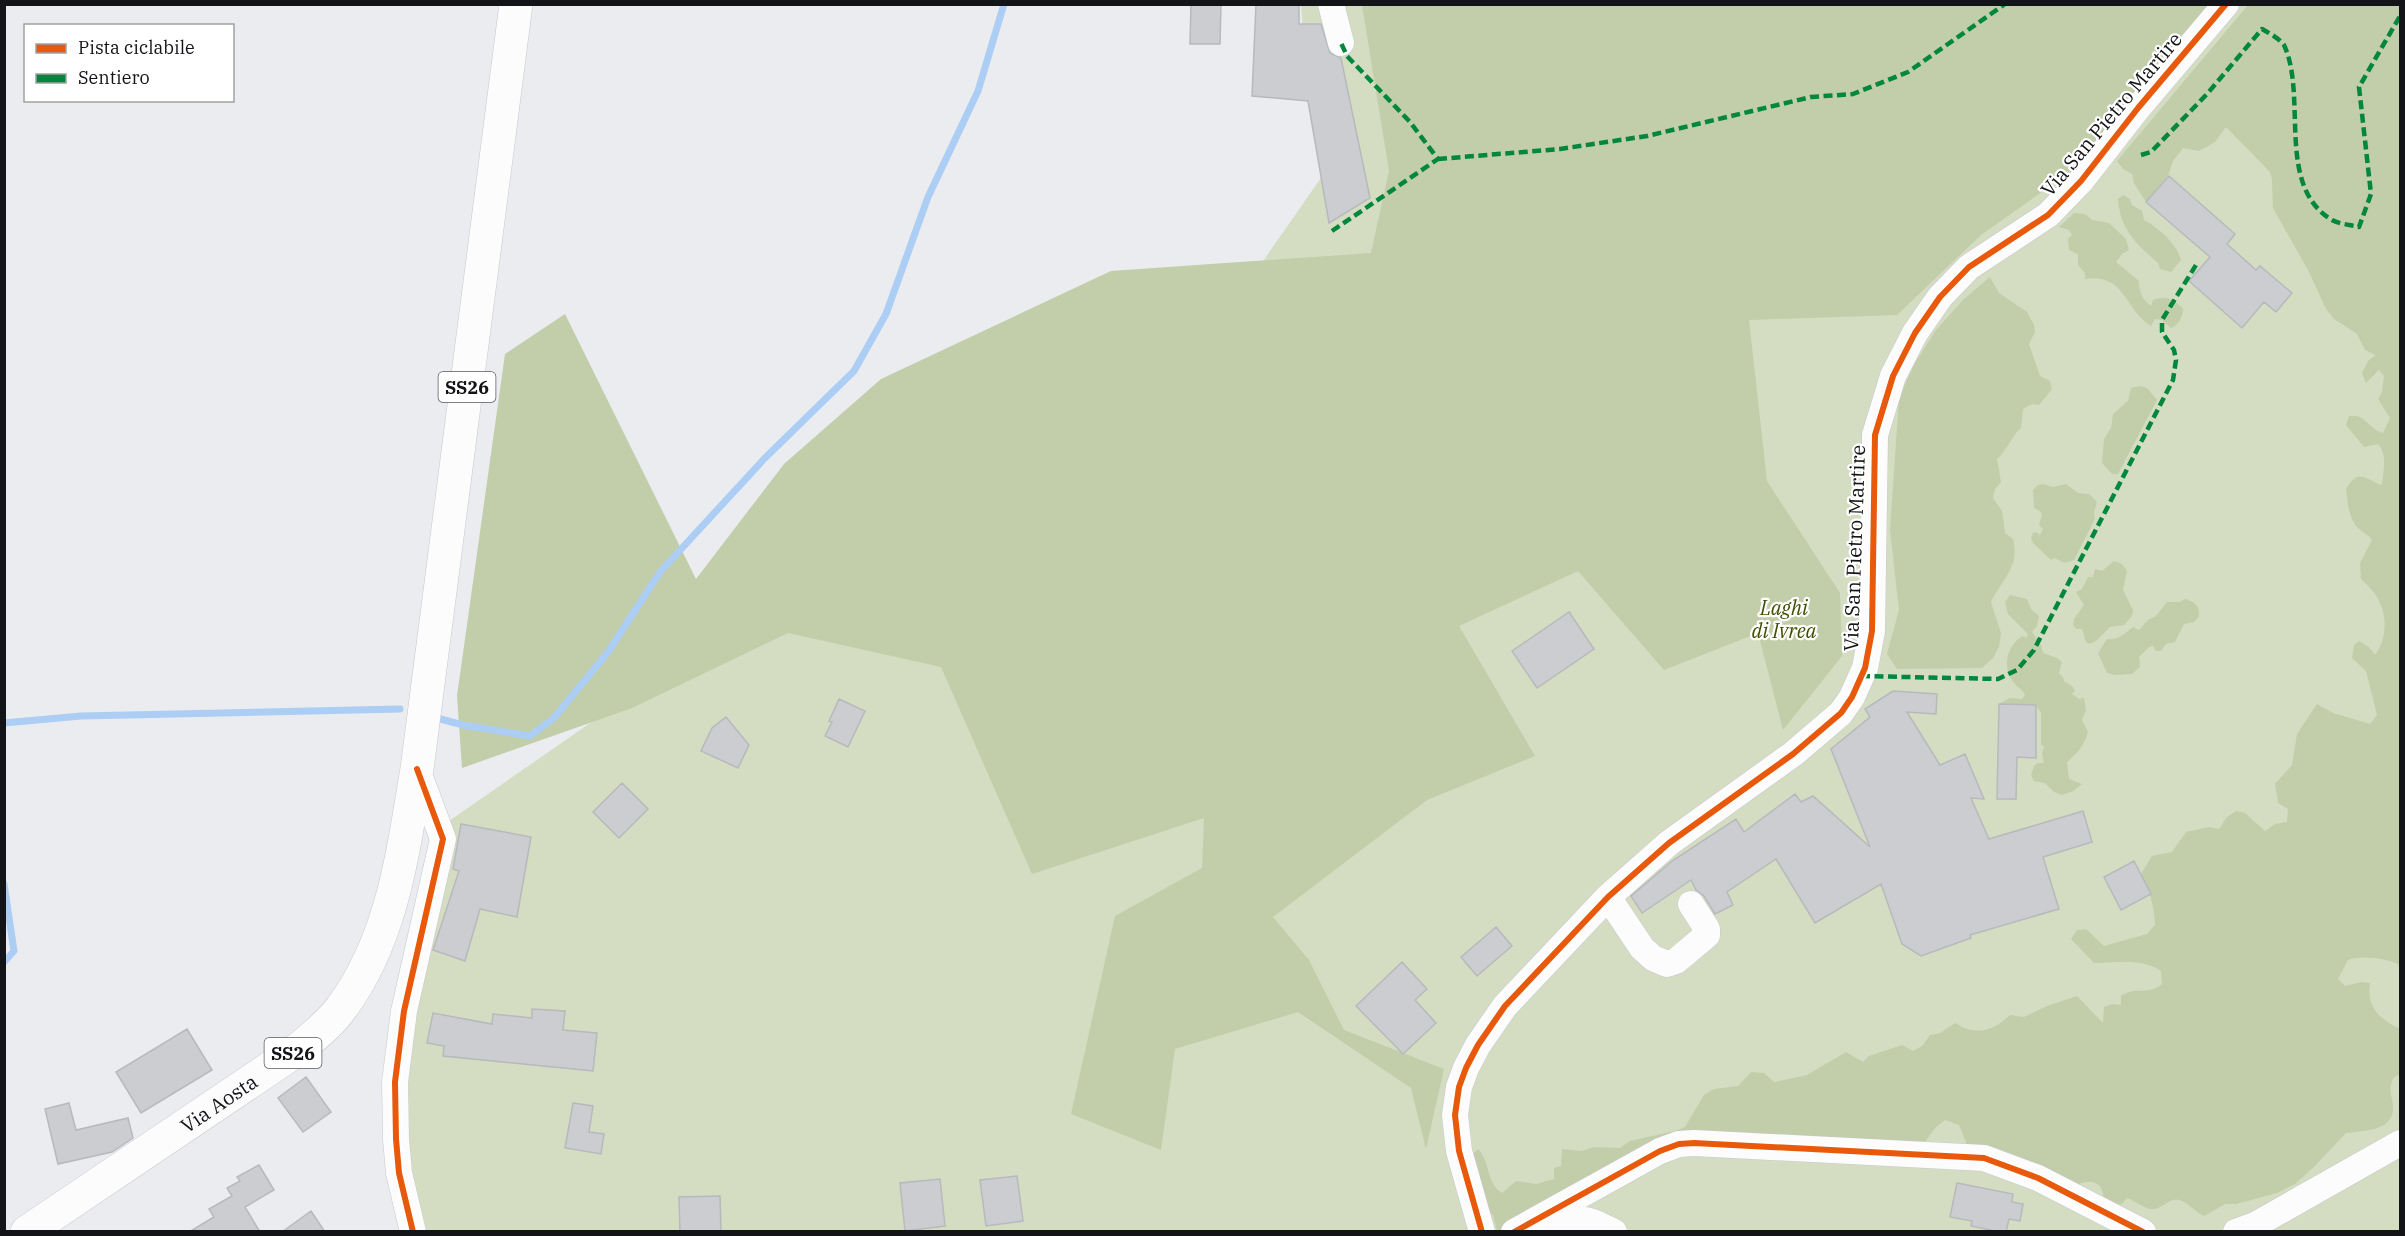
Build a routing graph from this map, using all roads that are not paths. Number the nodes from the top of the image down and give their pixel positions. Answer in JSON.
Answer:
{"nodes":[{"id":1,"x":516,"y":4,"type":"edge"},
{"id":2,"x":1331,"y":4,"type":"edge"},
{"id":3,"x":2226,"y":4,"type":"edge"},
{"id":4,"x":1341,"y":43,"type":"dead end"},
{"id":5,"x":417,"y":769,"type":"junction"},
{"id":6,"x":1608,"y":897,"type":"junction"},
{"id":7,"x":1691,"y":904,"type":"dead end"},
{"id":8,"x":2400,"y":1143,"type":"edge"},
{"id":9,"x":27,"y":1232,"type":"edge"},
{"id":10,"x":413,"y":1232,"type":"edge"},
{"id":11,"x":1482,"y":1232,"type":"edge"},
{"id":12,"x":1514,"y":1232,"type":"edge"},
{"id":13,"x":1551,"y":1232,"type":"edge"},
{"id":14,"x":1614,"y":1232,"type":"edge"},
{"id":15,"x":2143,"y":1232,"type":"edge"},
{"id":16,"x":2236,"y":1232,"type":"edge"}],
"edges":[{"from":1,"to":5,"type":"main road","number":"SS26"},
{"from":2,"to":4,"type":"street"},
{"from":3,"to":6,"type":"street","name":"Via San Pietro Martire"},
{"from":5,"to":9,"type":"main road","name":"Via Aosta","number":"SS26"},
{"from":5,"to":10,"type":"street"},
{"from":6,"to":7,"type":"street"},
{"from":6,"to":11,"type":"street","name":"Via San Pietro Martire"},
{"from":8,"to":16,"type":"street"},
{"from":12,"to":15,"type":"street"},
{"from":13,"to":14,"type":"street"}]}
